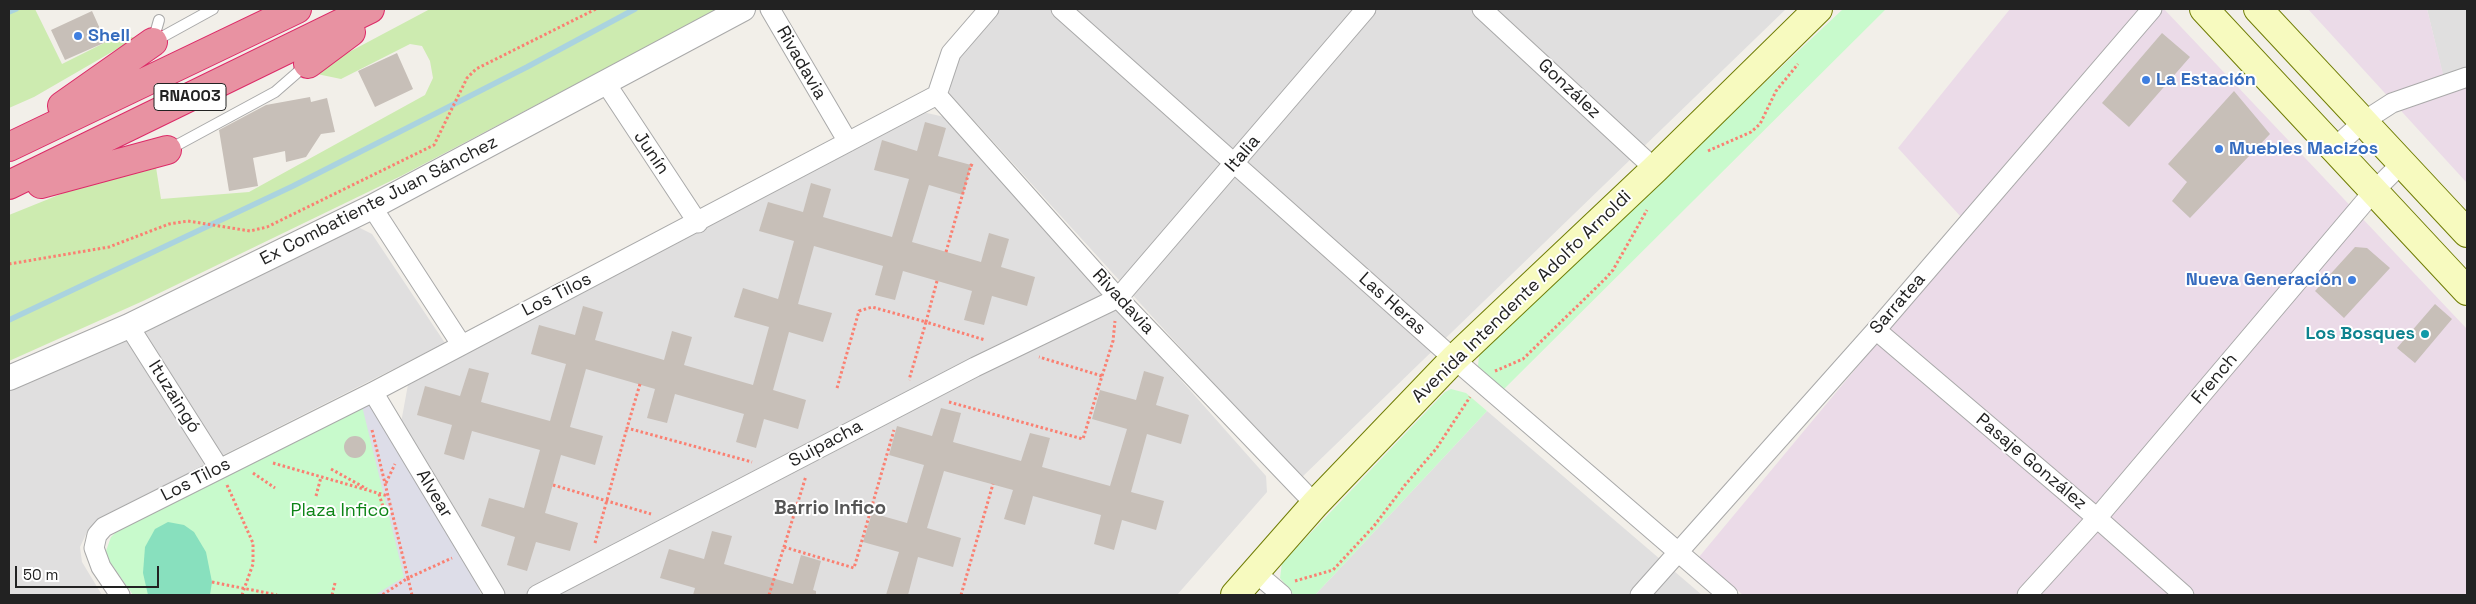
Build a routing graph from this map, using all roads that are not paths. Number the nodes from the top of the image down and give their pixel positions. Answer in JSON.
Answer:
{"nodes":[{"id":1,"x":213,"y":9,"type":"edge"},
{"id":2,"x":297,"y":9,"type":"edge"},
{"id":3,"x":370,"y":9,"type":"edge"},
{"id":4,"x":383,"y":9,"type":"edge"},
{"id":5,"x":743,"y":9,"type":"edge"},
{"id":6,"x":770,"y":9,"type":"edge"},
{"id":7,"x":989,"y":9,"type":"edge"},
{"id":8,"x":1061,"y":9,"type":"edge"},
{"id":9,"x":1366,"y":9,"type":"edge"},
{"id":10,"x":1482,"y":9,"type":"edge"},
{"id":11,"x":1818,"y":9,"type":"edge"},
{"id":12,"x":2152,"y":9,"type":"edge"},
{"id":13,"x":2204,"y":9,"type":"edge"},
{"id":14,"x":2258,"y":9,"type":"edge"},
{"id":15,"x":156,"y":31,"type":"joint"},
{"id":16,"x":308,"y":64,"type":"joint"},
{"id":17,"x":2467,"y":78,"type":"edge"},
{"id":18,"x":604,"y":82,"type":"junction"},
{"id":19,"x":938,"y":95,"type":"junction"},
{"id":20,"x":2364,"y":121,"type":"junction"},
{"id":21,"x":9,"y":141,"type":"edge"},
{"id":22,"x":848,"y":142,"type":"junction"},
{"id":23,"x":9,"y":147,"type":"edge"},
{"id":24,"x":2333,"y":149,"type":"junction"},
{"id":25,"x":167,"y":150,"type":"joint"},
{"id":26,"x":1235,"y":163,"type":"junction"},
{"id":27,"x":2402,"y":163,"type":"junction"},
{"id":28,"x":1656,"y":169,"type":"junction"},
{"id":29,"x":9,"y":185,"type":"edge"},
{"id":30,"x":2373,"y":192,"type":"junction"},
{"id":31,"x":9,"y":193,"type":"edge"},
{"id":32,"x":372,"y":208,"type":"junction"},
{"id":33,"x":698,"y":223,"type":"junction"},
{"id":34,"x":2467,"y":233,"type":"edge"},
{"id":35,"x":2467,"y":291,"type":"edge"},
{"id":36,"x":1118,"y":298,"type":"junction"},
{"id":37,"x":129,"y":326,"type":"junction"},
{"id":38,"x":1876,"y":330,"type":"junction"},
{"id":39,"x":462,"y":344,"type":"junction"},
{"id":40,"x":1454,"y":359,"type":"junction"},
{"id":41,"x":9,"y":378,"type":"edge"},
{"id":42,"x":372,"y":392,"type":"junction"},
{"id":43,"x":220,"y":468,"type":"junction"},
{"id":44,"x":1315,"y":504,"type":"junction"},
{"id":45,"x":2097,"y":518,"type":"junction"},
{"id":46,"x":1678,"y":552,"type":"junction"},
{"id":47,"x":1255,"y":572,"type":"junction"},
{"id":48,"x":1281,"y":594,"type":"edge"},
{"id":49,"x":120,"y":595,"type":"edge"},
{"id":50,"x":495,"y":595,"type":"edge"},
{"id":51,"x":537,"y":595,"type":"edge"},
{"id":52,"x":1235,"y":595,"type":"edge"},
{"id":53,"x":1640,"y":595,"type":"edge"},
{"id":54,"x":1728,"y":595,"type":"edge"},
{"id":55,"x":2027,"y":595,"type":"edge"},
{"id":56,"x":2184,"y":595,"type":"edge"}],
"edges":[{"from":1,"to":15,"type":"lane"},
{"from":2,"to":23,"type":"highway","number":"RNA003"},
{"from":3,"to":29,"type":"highway","number":"RNA003"},
{"from":4,"to":16,"type":"highway"},
{"from":5,"to":18,"type":"street","name":"Ex Combatiente Juan Sánchez"},
{"from":6,"to":22,"type":"street","name":"Rivadavia"},
{"from":7,"to":19,"type":"street"},
{"from":8,"to":26,"type":"street","name":"Las Heras"},
{"from":9,"to":26,"type":"street","name":"Italia"},
{"from":10,"to":28,"type":"street","name":"González"},
{"from":11,"to":28,"type":"main road","name":"Avenida Intendente Adolfo Arnoldi"},
{"from":12,"to":38,"type":"street","name":"Sarratea"},
{"from":13,"to":24,"type":"main road"},
{"from":14,"to":20,"type":"main road"},
{"from":15,"to":21,"type":"highway"},
{"from":16,"to":25,"type":"lane"},
{"from":17,"to":20,"type":"street"},
{"from":18,"to":32,"type":"street","name":"Ex Combatiente Juan Sánchez"},
{"from":18,"to":33,"type":"street","name":"Junín"},
{"from":19,"to":22,"type":"street","name":"Los Tilos"},
{"from":19,"to":36,"type":"street","name":"Rivadavia"},
{"from":20,"to":24,"type":"street"},
{"from":20,"to":27,"type":"main road"},
{"from":22,"to":33,"type":"street","name":"Los Tilos"},
{"from":24,"to":30,"type":"main road"},
{"from":25,"to":31,"type":"highway"},
{"from":26,"to":36,"type":"street","name":"Italia"},
{"from":26,"to":40,"type":"street","name":"Las Heras"},
{"from":27,"to":30,"type":"street","name":"French"},
{"from":27,"to":34,"type":"main road"},
{"from":28,"to":40,"type":"main road","name":"Avenida Intendente Adolfo Arnoldi"},
{"from":30,"to":35,"type":"main road"},
{"from":30,"to":45,"type":"street","name":"French"},
{"from":32,"to":37,"type":"street","name":"Ex Combatiente Juan Sánchez"},
{"from":32,"to":39,"type":"street"},
{"from":33,"to":39,"type":"street","name":"Los Tilos"},
{"from":36,"to":44,"type":"street","name":"Rivadavia"},
{"from":36,"to":51,"type":"street","name":"Suipacha"},
{"from":37,"to":41,"type":"street","name":"Ex Combatiente Juan Sánchez"},
{"from":37,"to":43,"type":"street","name":"Ituzaingó"},
{"from":38,"to":45,"type":"street","name":"Pasaje González"},
{"from":38,"to":46,"type":"street","name":"Sarratea"},
{"from":39,"to":42,"type":"street","name":"Los Tilos"},
{"from":40,"to":44,"type":"main road","name":"Avenida Intendente Adolfo Arnoldi"},
{"from":40,"to":46,"type":"street","name":"Las Heras"},
{"from":42,"to":43,"type":"street","name":"Los Tilos"},
{"from":42,"to":50,"type":"street","name":"Alvear"},
{"from":43,"to":49,"type":"street","name":"Los Tilos"},
{"from":44,"to":47,"type":"main road","name":"Avenida Intendente Adolfo Arnoldi"},
{"from":45,"to":55,"type":"street","name":"French"},
{"from":45,"to":56,"type":"street","name":"Pasaje González"},
{"from":46,"to":53,"type":"street","name":"Sarratea"},
{"from":46,"to":54,"type":"street","name":"Las Heras"},
{"from":47,"to":48,"type":"street"},
{"from":47,"to":52,"type":"main road","name":"Avenida Intendente Adolfo Arnoldi"}]}
